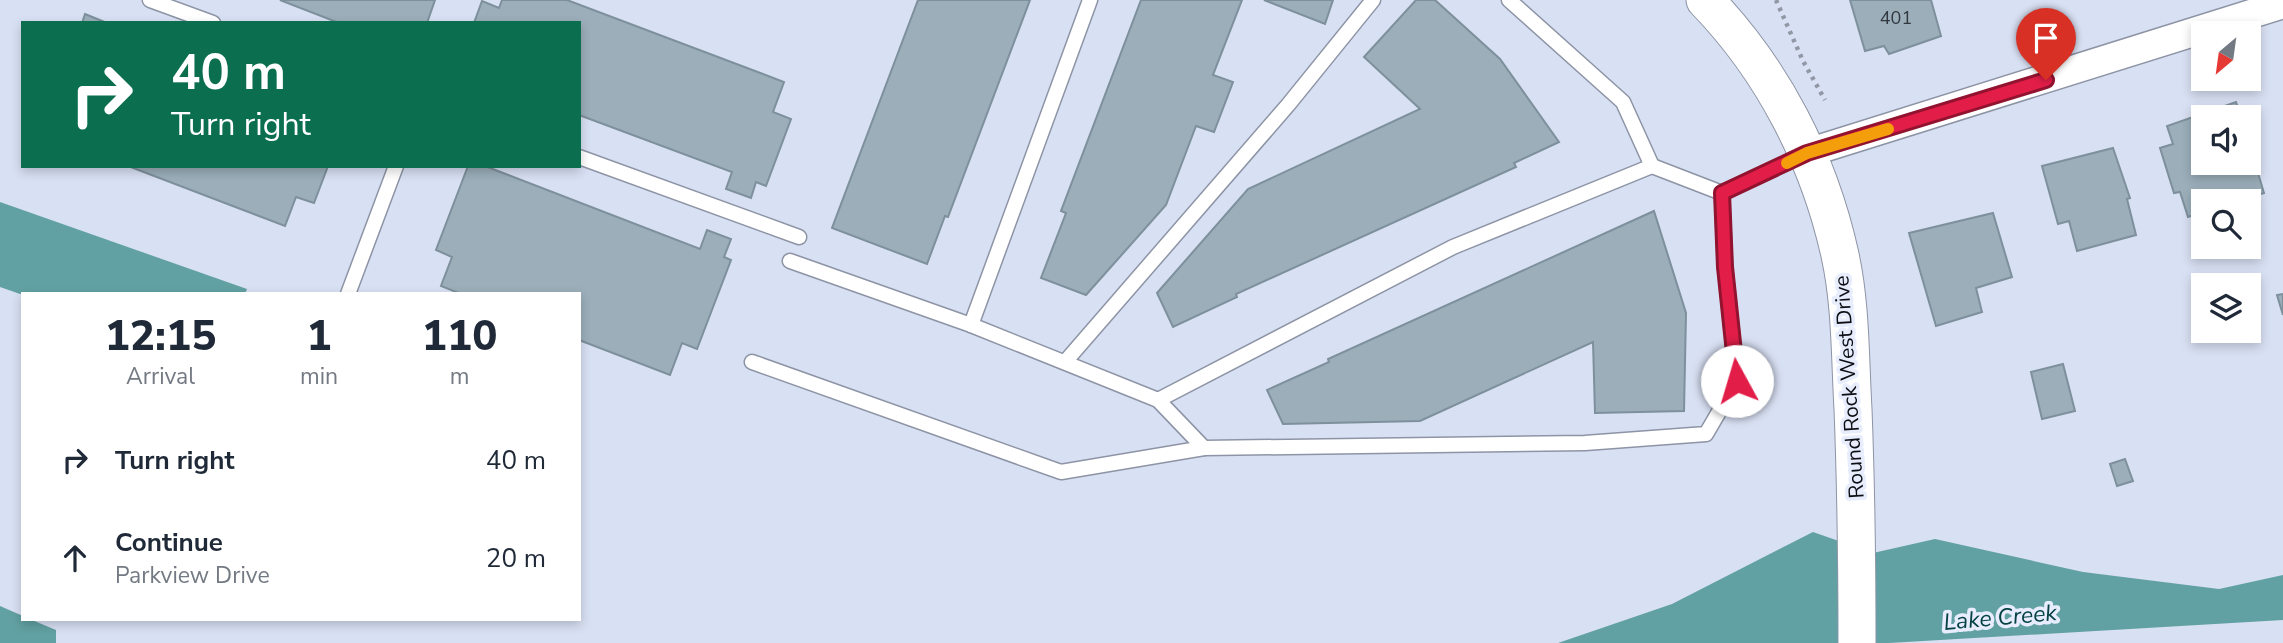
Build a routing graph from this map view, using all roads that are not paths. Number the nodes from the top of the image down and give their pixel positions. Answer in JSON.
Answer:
{"nodes":[{"id":1,"x":150,"y":0,"type":"edge"},
{"id":2,"x":1090,"y":0,"type":"edge"},
{"id":3,"x":1373,"y":0,"type":"edge"},
{"id":4,"x":1508,"y":0,"type":"edge"},
{"id":5,"x":1705,"y":0,"type":"edge"},
{"id":6,"x":2283,"y":4,"type":"edge"},
{"id":7,"x":208,"y":21,"type":"edge"},
{"id":8,"x":1807,"y":153,"type":"junction"},
{"id":9,"x":581,"y":157,"type":"edge"},
{"id":10,"x":1652,"y":166,"type":"junction"},
{"id":11,"x":395,"y":168,"type":"edge"},
{"id":12,"x":1722,"y":193,"type":"junction"},
{"id":13,"x":799,"y":237,"type":"dead end"},
{"id":14,"x":790,"y":261,"type":"dead end"},
{"id":15,"x":349,"y":292,"type":"edge"},
{"id":16,"x":971,"y":325,"type":"junction"},
{"id":17,"x":752,"y":362,"type":"dead end"},
{"id":18,"x":1065,"y":362,"type":"junction"},
{"id":19,"x":1158,"y":400,"type":"junction"},
{"id":20,"x":1204,"y":448,"type":"junction"},
{"id":21,"x":1857,"y":643,"type":"edge"}],
"edges":[{"from":1,"to":7,"type":"lane"},
{"from":2,"to":16,"type":"lane"},
{"from":3,"to":18,"type":"lane"},
{"from":4,"to":10,"type":"lane"},
{"from":5,"to":8,"type":"street","name":"Round Rock West Drive"},
{"from":6,"to":8,"type":"street"},
{"from":8,"to":12,"type":"lane"},
{"from":8,"to":21,"type":"street","name":"Round Rock West Drive"},
{"from":9,"to":13,"type":"lane"},
{"from":10,"to":12,"type":"lane"},
{"from":10,"to":19,"type":"lane"},
{"from":11,"to":15,"type":"lane"},
{"from":12,"to":20,"type":"lane"},
{"from":14,"to":16,"type":"lane"},
{"from":16,"to":18,"type":"lane"},
{"from":17,"to":20,"type":"lane"},
{"from":18,"to":19,"type":"lane"},
{"from":19,"to":20,"type":"lane"}]}
